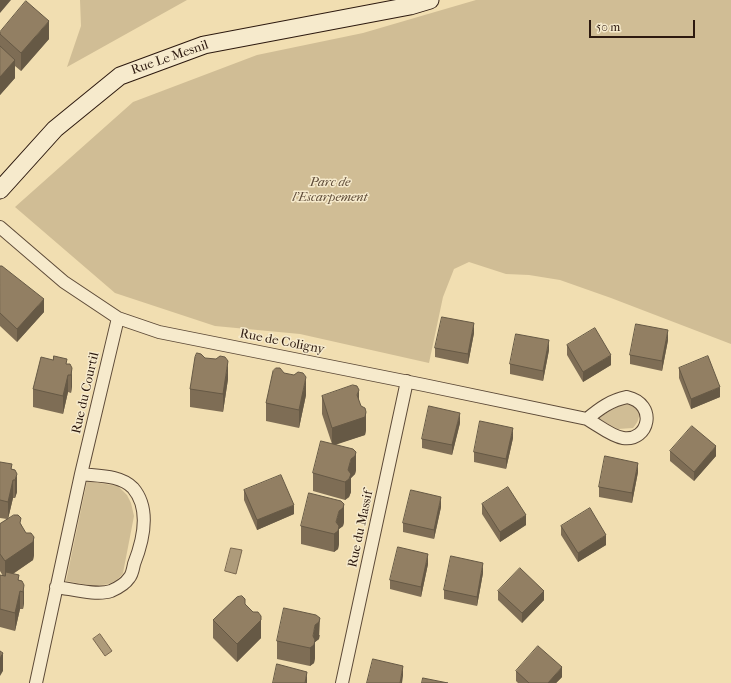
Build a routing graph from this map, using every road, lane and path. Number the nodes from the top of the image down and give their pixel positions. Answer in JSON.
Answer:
{"nodes":[{"id":1,"x":430,"y":0,"type":"edge"},
{"id":2,"x":0,"y":190,"type":"edge"},
{"id":3,"x":0,"y":227,"type":"edge"},
{"id":4,"x":118,"y":318,"type":"junction"},
{"id":5,"x":407,"y":381,"type":"junction"},
{"id":6,"x":587,"y":419,"type":"junction"},
{"id":7,"x":81,"y":474,"type":"junction"},
{"id":8,"x":56,"y":587,"type":"junction"},
{"id":9,"x":36,"y":683,"type":"edge"},
{"id":10,"x":342,"y":683,"type":"edge"}],
"edges":[{"from":1,"to":2,"type":"street","name":"Rue Le Mesnil"},
{"from":3,"to":4,"type":"street","name":"Rue de Coligny"},
{"from":4,"to":5,"type":"street","name":"Rue de Coligny"},
{"from":4,"to":7,"type":"street","name":"Rue du Courtil"},
{"from":5,"to":6,"type":"street","name":"Rue de Coligny"},
{"from":5,"to":10,"type":"street","name":"Rue du Massif"},
{"from":6,"to":6,"type":"street","name":"Rue de Coligny"},
{"from":7,"to":8,"type":"street","name":"Rue du Courtil"},
{"from":7,"to":8,"type":"street"},
{"from":8,"to":9,"type":"street","name":"Rue du Courtil"}]}
